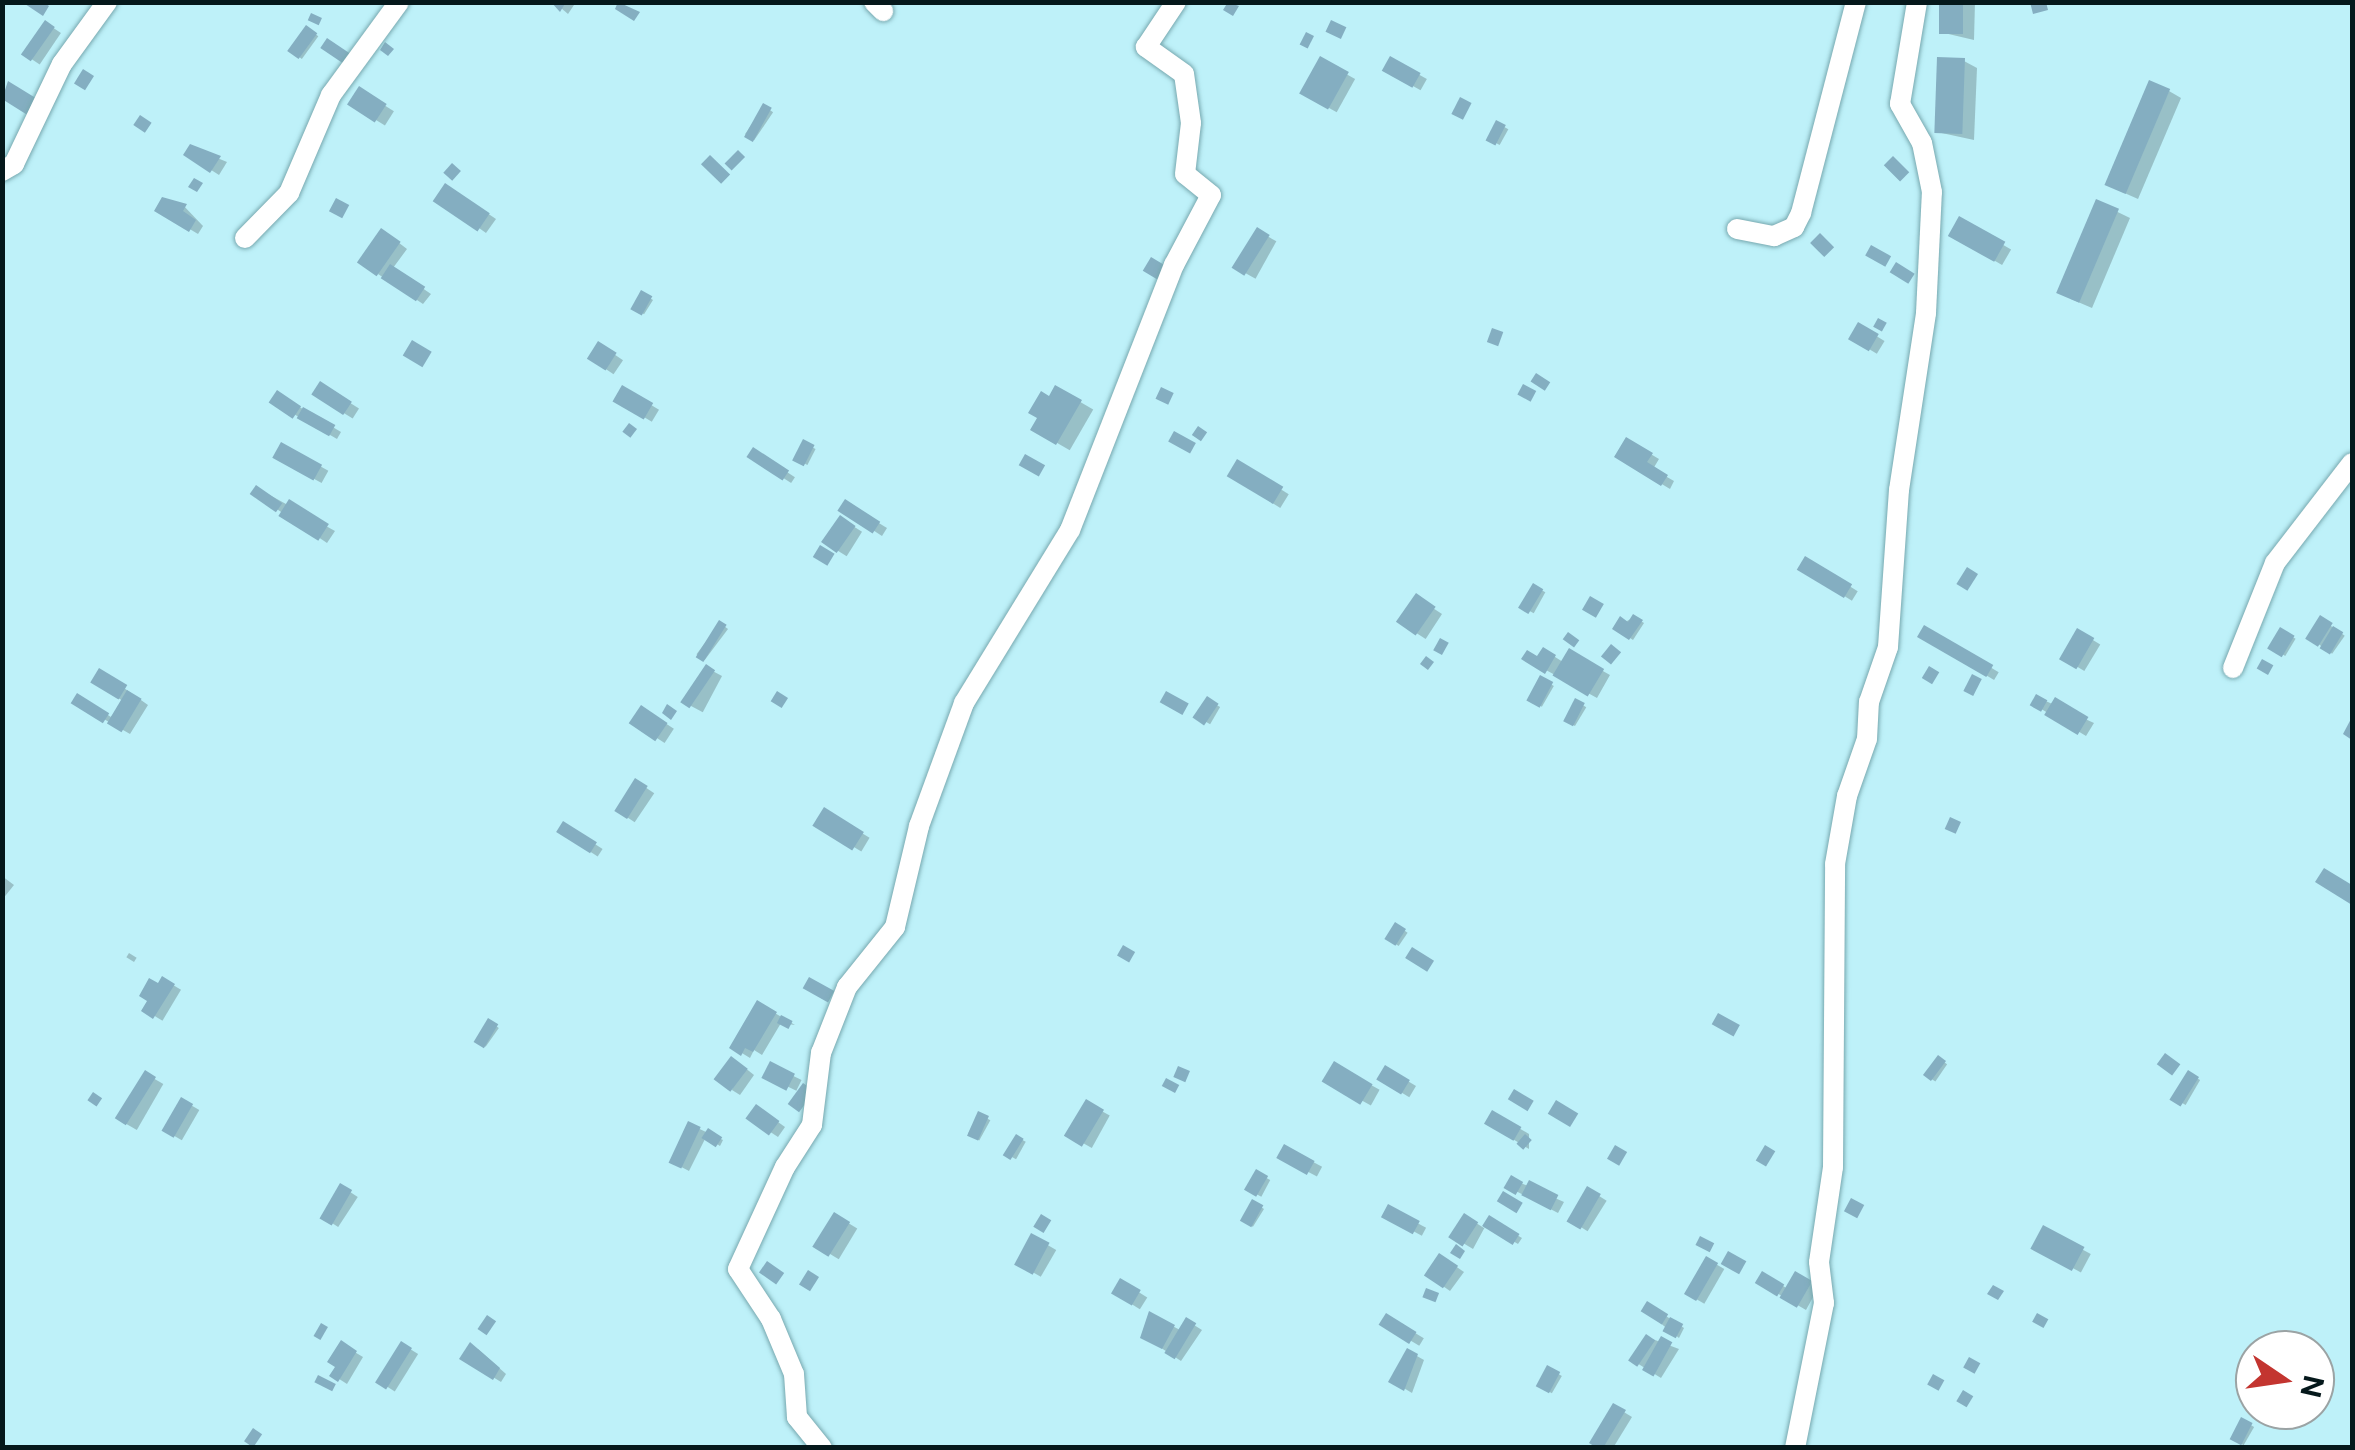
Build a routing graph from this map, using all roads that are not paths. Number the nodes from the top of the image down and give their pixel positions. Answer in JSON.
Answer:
{"nodes":[{"id":1,"x":107,"y":2,"type":"edge"},
{"id":2,"x":399,"y":2,"type":"edge"},
{"id":3,"x":1176,"y":2,"type":"edge"},
{"id":4,"x":1856,"y":2,"type":"edge"},
{"id":5,"x":1916,"y":2,"type":"edge"},
{"id":6,"x":92,"y":12,"type":"edge"},
{"id":7,"x":2,"y":171,"type":"edge"},
{"id":8,"x":1737,"y":230,"type":"dead end"},
{"id":9,"x":244,"y":238,"type":"dead end"},
{"id":10,"x":2352,"y":462,"type":"edge"},
{"id":11,"x":2233,"y":668,"type":"dead end"},
{"id":12,"x":822,"y":1448,"type":"edge"},
{"id":13,"x":1795,"y":1448,"type":"edge"}],
"edges":[{"from":1,"to":6,"type":"street"},
{"from":2,"to":9,"type":"street"},
{"from":3,"to":12,"type":"street"},
{"from":4,"to":8,"type":"street"},
{"from":5,"to":13,"type":"street"},
{"from":6,"to":7,"type":"street"},
{"from":10,"to":11,"type":"street"}]}
